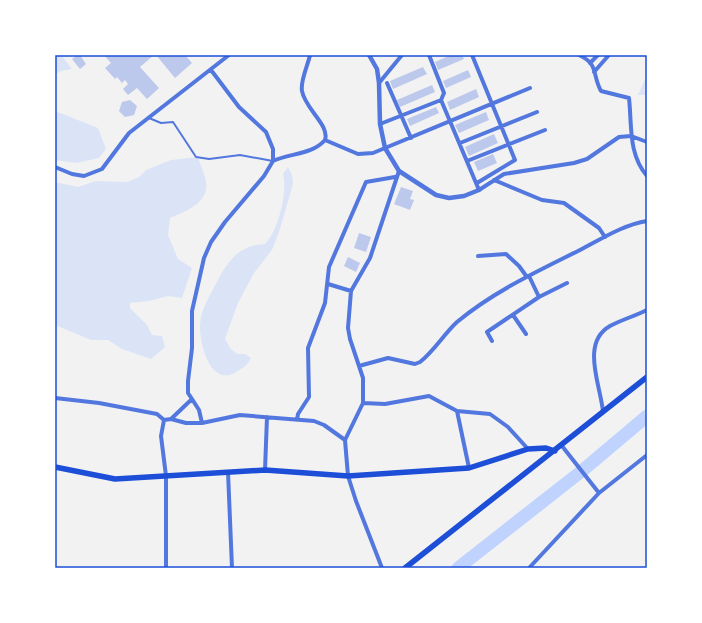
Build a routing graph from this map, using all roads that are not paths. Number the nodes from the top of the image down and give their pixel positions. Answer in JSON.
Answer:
{"nodes":[{"id":1,"x":229,"y":55,"type":"edge"},
{"id":2,"x":310,"y":55,"type":"edge"},
{"id":3,"x":369,"y":55,"type":"edge"},
{"id":4,"x":402,"y":55,"type":"edge"},
{"id":5,"x":429,"y":55,"type":"edge"},
{"id":6,"x":472,"y":55,"type":"edge"},
{"id":7,"x":579,"y":55,"type":"edge"},
{"id":8,"x":598,"y":55,"type":"edge"},
{"id":9,"x":609,"y":55,"type":"edge"},
{"id":10,"x":590,"y":63,"type":"junction"},
{"id":11,"x":211,"y":70,"type":"junction"},
{"id":12,"x":594,"y":72,"type":"junction"},
{"id":13,"x":379,"y":83,"type":"junction"},
{"id":14,"x":387,"y":84,"type":"dead end"},
{"id":15,"x":530,"y":88,"type":"dead end"},
{"id":16,"x":441,"y":100,"type":"junction"},
{"id":17,"x":493,"y":104,"type":"junction"},
{"id":18,"x":537,"y":112,"type":"dead end"},
{"id":19,"x":402,"y":116,"type":"junction"},
{"id":20,"x":149,"y":118,"type":"junction"},
{"id":21,"x":451,"y":122,"type":"junction"},
{"id":22,"x":380,"y":124,"type":"junction"},
{"id":23,"x":501,"y":126,"type":"junction"},
{"id":24,"x":545,"y":130,"type":"dead end"},
{"id":25,"x":631,"y":136,"type":"junction"},
{"id":26,"x":411,"y":138,"type":"junction"},
{"id":27,"x":325,"y":140,"type":"junction"},
{"id":28,"x":647,"y":142,"type":"edge"},
{"id":29,"x":460,"y":143,"type":"junction"},
{"id":30,"x":509,"y":145,"type":"junction"},
{"id":31,"x":384,"y":148,"type":"junction"},
{"id":32,"x":273,"y":161,"type":"junction"},
{"id":33,"x":467,"y":161,"type":"junction"},
{"id":34,"x":55,"y":167,"type":"edge"},
{"id":35,"x":399,"y":171,"type":"junction"},
{"id":36,"x":395,"y":176,"type":"junction"},
{"id":37,"x":647,"y":176,"type":"edge"},
{"id":38,"x":494,"y":180,"type":"junction"},
{"id":39,"x":476,"y":183,"type":"junction"},
{"id":40,"x":480,"y":190,"type":"junction"},
{"id":41,"x":647,"y":221,"type":"edge"},
{"id":42,"x":605,"y":237,"type":"junction"},
{"id":43,"x":478,"y":256,"type":"dead end"},
{"id":44,"x":528,"y":276,"type":"junction"},
{"id":45,"x":567,"y":283,"type":"dead end"},
{"id":46,"x":328,"y":284,"type":"junction"},
{"id":47,"x":351,"y":291,"type":"junction"},
{"id":48,"x":539,"y":297,"type":"junction"},
{"id":49,"x":647,"y":310,"type":"edge"},
{"id":50,"x":513,"y":315,"type":"junction"},
{"id":51,"x":526,"y":334,"type":"dead end"},
{"id":52,"x":492,"y":341,"type":"dead end"},
{"id":53,"x":359,"y":366,"type":"junction"},
{"id":54,"x":647,"y":377,"type":"edge"},
{"id":55,"x":55,"y":398,"type":"edge"},
{"id":56,"x":192,"y":399,"type":"junction"},
{"id":57,"x":363,"y":403,"type":"junction"},
{"id":58,"x":457,"y":411,"type":"junction"},
{"id":59,"x":603,"y":412,"type":"junction"},
{"id":60,"x":267,"y":417,"type":"junction"},
{"id":61,"x":172,"y":419,"type":"junction"},
{"id":62,"x":164,"y":420,"type":"junction"},
{"id":63,"x":297,"y":420,"type":"junction"},
{"id":64,"x":202,"y":423,"type":"junction"},
{"id":65,"x":345,"y":440,"type":"junction"},
{"id":66,"x":564,"y":448,"type":"junction"},
{"id":67,"x":528,"y":449,"type":"junction"},
{"id":68,"x":555,"y":451,"type":"junction"},
{"id":69,"x":647,"y":455,"type":"edge"},
{"id":70,"x":55,"y":467,"type":"edge"},
{"id":71,"x":469,"y":468,"type":"junction"},
{"id":72,"x":265,"y":470,"type":"junction"},
{"id":73,"x":228,"y":472,"type":"junction"},
{"id":74,"x":166,"y":476,"type":"junction"},
{"id":75,"x":348,"y":476,"type":"junction"},
{"id":76,"x":599,"y":493,"type":"junction"},
{"id":77,"x":166,"y":568,"type":"edge"},
{"id":78,"x":232,"y":568,"type":"edge"},
{"id":79,"x":382,"y":568,"type":"edge"},
{"id":80,"x":405,"y":568,"type":"edge"},
{"id":81,"x":529,"y":568,"type":"edge"}],
"edges":[{"from":1,"to":11,"type":"street"},
{"from":2,"to":27,"type":"street"},
{"from":3,"to":13,"type":"street"},
{"from":4,"to":13,"type":"street"},
{"from":5,"to":16,"type":"street"},
{"from":6,"to":17,"type":"street"},
{"from":7,"to":10,"type":"street"},
{"from":8,"to":10,"type":"street"},
{"from":9,"to":12,"type":"street"},
{"from":10,"to":12,"type":"street"},
{"from":11,"to":20,"type":"street"},
{"from":11,"to":32,"type":"street"},
{"from":12,"to":25,"type":"street"},
{"from":13,"to":22,"type":"street"},
{"from":14,"to":19,"type":"street"},
{"from":15,"to":17,"type":"street"},
{"from":16,"to":19,"type":"street"},
{"from":16,"to":21,"type":"street"},
{"from":17,"to":21,"type":"street"},
{"from":17,"to":23,"type":"street"},
{"from":18,"to":23,"type":"street"},
{"from":19,"to":22,"type":"street"},
{"from":19,"to":26,"type":"street"},
{"from":20,"to":32,"type":"lane"},
{"from":20,"to":34,"type":"street"},
{"from":21,"to":26,"type":"street"},
{"from":21,"to":29,"type":"street"},
{"from":22,"to":31,"type":"street"},
{"from":23,"to":29,"type":"street"},
{"from":23,"to":30,"type":"street"},
{"from":24,"to":30,"type":"street"},
{"from":25,"to":28,"type":"street"},
{"from":25,"to":37,"type":"street"},
{"from":25,"to":38,"type":"street"},
{"from":26,"to":31,"type":"street"},
{"from":27,"to":31,"type":"street"},
{"from":27,"to":32,"type":"street"},
{"from":29,"to":33,"type":"street"},
{"from":30,"to":33,"type":"street"},
{"from":30,"to":39,"type":"street"},
{"from":31,"to":35,"type":"street"},
{"from":32,"to":56,"type":"street"},
{"from":33,"to":39,"type":"street"},
{"from":35,"to":36,"type":"street"},
{"from":35,"to":40,"type":"street"},
{"from":36,"to":46,"type":"street"},
{"from":36,"to":47,"type":"street"},
{"from":38,"to":40,"type":"street"},
{"from":38,"to":42,"type":"street"},
{"from":39,"to":40,"type":"street"},
{"from":41,"to":42,"type":"street"},
{"from":42,"to":44,"type":"street"},
{"from":43,"to":44,"type":"street"},
{"from":44,"to":48,"type":"street"},
{"from":44,"to":53,"type":"street"},
{"from":45,"to":48,"type":"street"},
{"from":46,"to":47,"type":"street"},
{"from":46,"to":63,"type":"street"},
{"from":47,"to":53,"type":"street"},
{"from":48,"to":50,"type":"street"},
{"from":49,"to":59,"type":"street"},
{"from":50,"to":51,"type":"street"},
{"from":50,"to":52,"type":"street"},
{"from":53,"to":57,"type":"street"},
{"from":54,"to":59,"type":"main road"},
{"from":55,"to":62,"type":"street"},
{"from":56,"to":61,"type":"street"},
{"from":56,"to":64,"type":"street"},
{"from":57,"to":58,"type":"street"},
{"from":57,"to":65,"type":"street"},
{"from":58,"to":67,"type":"street"},
{"from":58,"to":71,"type":"street"},
{"from":59,"to":66,"type":"main road"},
{"from":60,"to":63,"type":"street"},
{"from":60,"to":64,"type":"street"},
{"from":60,"to":72,"type":"street"},
{"from":61,"to":62,"type":"street"},
{"from":61,"to":64,"type":"street"},
{"from":62,"to":74,"type":"street"},
{"from":63,"to":65,"type":"street"},
{"from":65,"to":75,"type":"street"},
{"from":66,"to":68,"type":"main road"},
{"from":66,"to":76,"type":"street"},
{"from":67,"to":68,"type":"main road"},
{"from":67,"to":71,"type":"main road"},
{"from":68,"to":80,"type":"main road"},
{"from":69,"to":76,"type":"street"},
{"from":70,"to":74,"type":"main road"},
{"from":71,"to":75,"type":"main road"},
{"from":72,"to":73,"type":"main road"},
{"from":72,"to":75,"type":"main road"},
{"from":73,"to":74,"type":"main road"},
{"from":73,"to":78,"type":"street"},
{"from":74,"to":77,"type":"street"},
{"from":75,"to":79,"type":"street"},
{"from":76,"to":81,"type":"street"}]}
